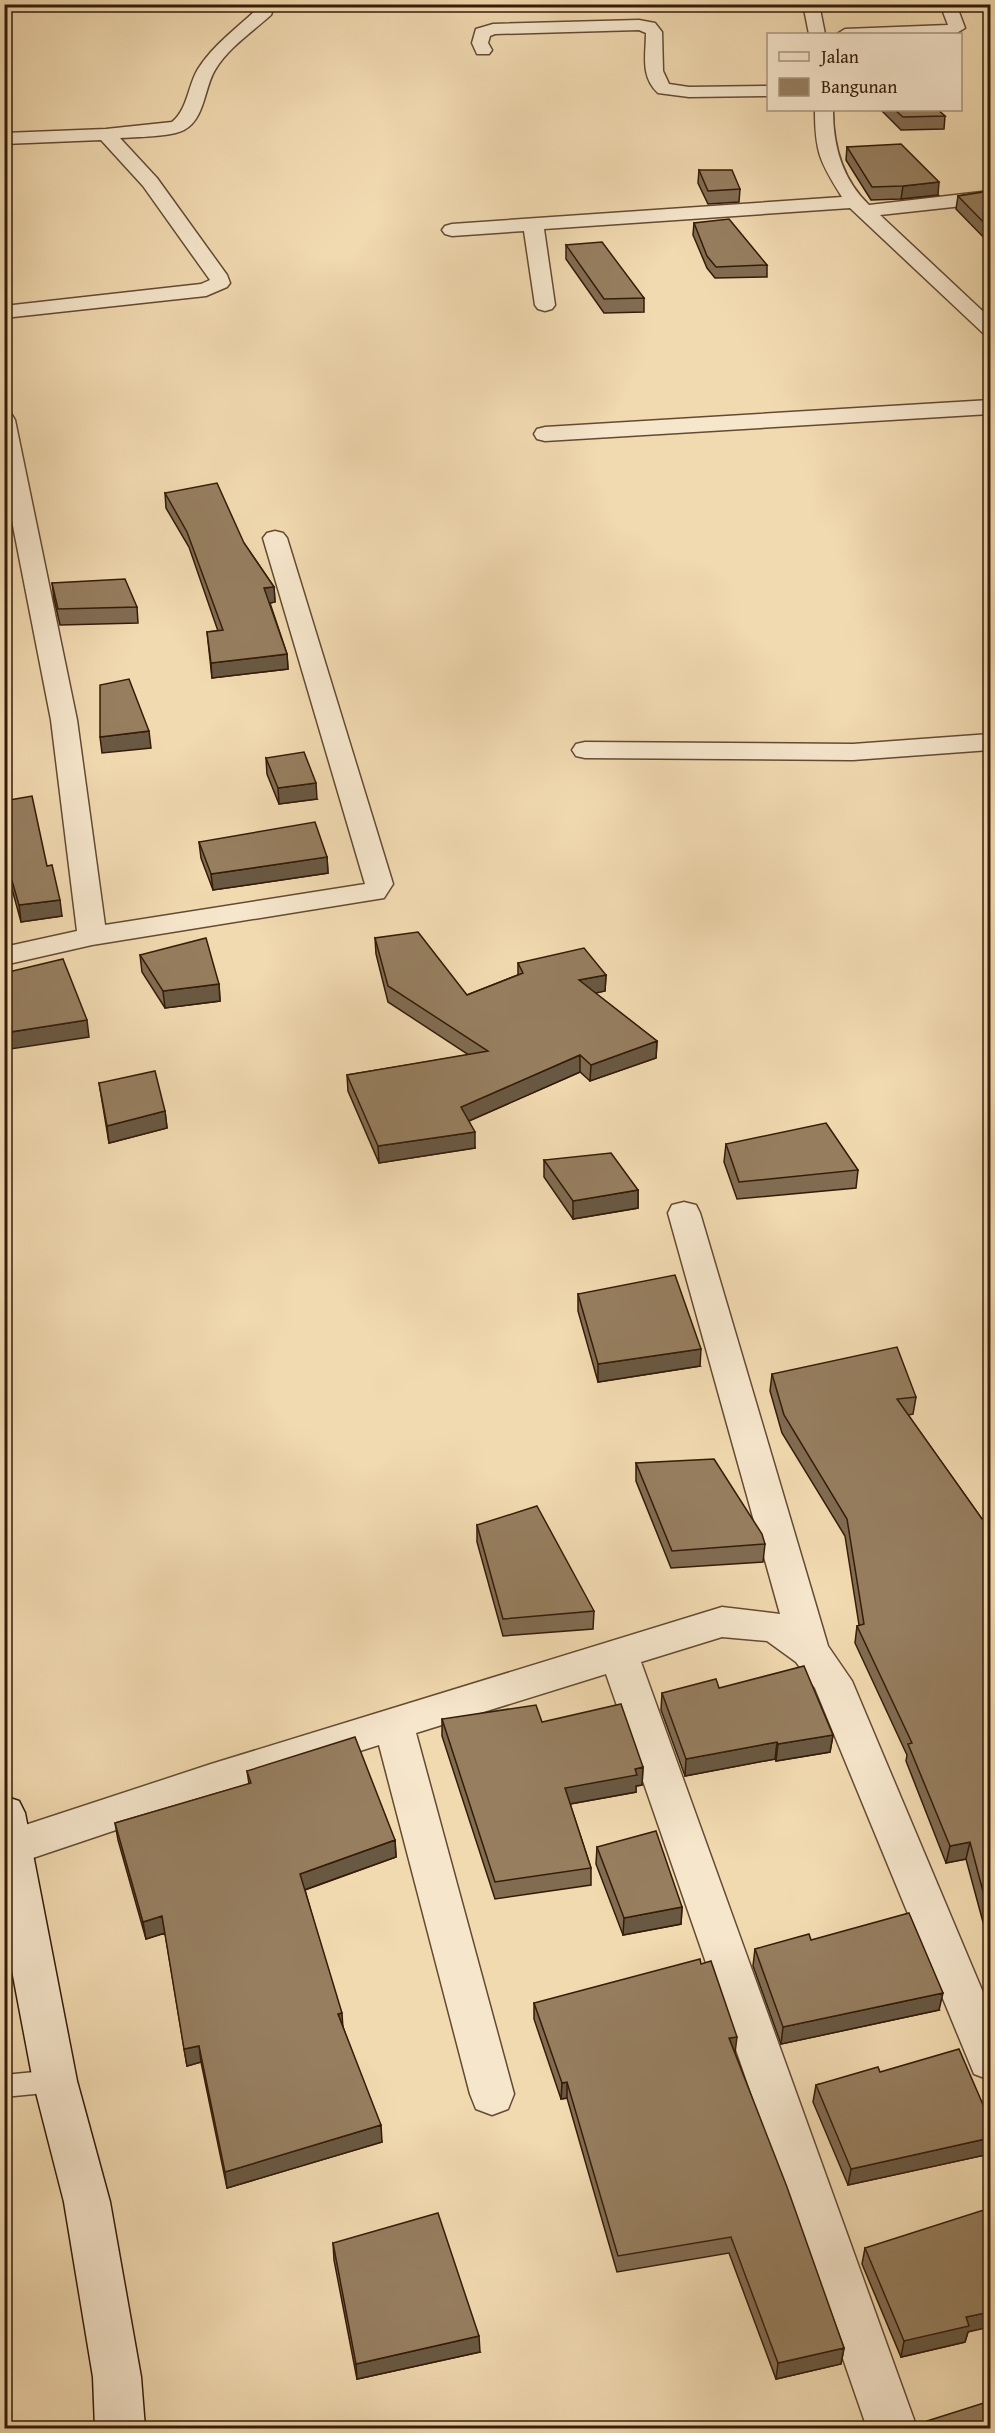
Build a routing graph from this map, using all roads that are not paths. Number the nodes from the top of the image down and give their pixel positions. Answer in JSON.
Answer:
{"nodes":[{"id":1,"x":267,"y":4,"type":"edge"},
{"id":2,"x":811,"y":4,"type":"edge"},
{"id":3,"x":948,"y":4,"type":"edge"},
{"id":4,"x":817,"y":33,"type":"edge"},
{"id":5,"x":872,"y":33,"type":"edge"},
{"id":6,"x":483,"y":51,"type":"dead end"},
{"id":7,"x":767,"y":91,"type":"edge"},
{"id":8,"x":824,"y":111,"type":"edge"},
{"id":9,"x":106,"y":134,"type":"junction"},
{"id":10,"x":4,"y":139,"type":"edge"},
{"id":11,"x":990,"y":197,"type":"edge"},
{"id":12,"x":859,"y":207,"type":"junction"},
{"id":13,"x":532,"y":224,"type":"junction"},
{"id":14,"x":452,"y":230,"type":"dead end"},
{"id":15,"x":545,"y":305,"type":"dead end"},
{"id":16,"x":4,"y":312,"type":"edge"},
{"id":17,"x":990,"y":329,"type":"edge"},
{"id":18,"x":990,"y":407,"type":"edge"},
{"id":19,"x":4,"y":420,"type":"edge"},
{"id":20,"x":545,"y":434,"type":"dead end"},
{"id":21,"x":275,"y":538,"type":"dead end"},
{"id":22,"x":990,"y":742,"type":"edge"},
{"id":23,"x":585,"y":750,"type":"dead end"},
{"id":24,"x":93,"y":936,"type":"junction"},
{"id":25,"x":4,"y":956,"type":"edge"},
{"id":26,"x":684,"y":1213,"type":"dead end"},
{"id":27,"x":810,"y":1651,"type":"junction"},
{"id":28,"x":619,"y":1655,"type":"junction"},
{"id":29,"x":393,"y":1724,"type":"junction"},
{"id":30,"x":8,"y":1830,"type":"edge"},
{"id":31,"x":990,"y":2060,"type":"edge"},
{"id":32,"x":55,"y":2081,"type":"junction"},
{"id":33,"x":4,"y":2086,"type":"edge"},
{"id":34,"x":492,"y":2094,"type":"dead end"},
{"id":35,"x":120,"y":2428,"type":"edge"},
{"id":36,"x":892,"y":2428,"type":"edge"}],
"edges":[{"from":1,"to":9,"type":"street"},
{"from":2,"to":4,"type":"street"},
{"from":3,"to":5,"type":"street"},
{"from":6,"to":7,"type":"street"},
{"from":8,"to":12,"type":"street"},
{"from":9,"to":10,"type":"street"},
{"from":9,"to":16,"type":"street"},
{"from":11,"to":12,"type":"street"},
{"from":12,"to":13,"type":"street"},
{"from":12,"to":17,"type":"street"},
{"from":13,"to":14,"type":"street"},
{"from":13,"to":15,"type":"street"},
{"from":18,"to":20,"type":"street"},
{"from":19,"to":24,"type":"street"},
{"from":21,"to":24,"type":"street"},
{"from":22,"to":23,"type":"street"},
{"from":24,"to":25,"type":"street"},
{"from":26,"to":27,"type":"street"},
{"from":27,"to":28,"type":"street"},
{"from":27,"to":31,"type":"street"},
{"from":28,"to":29,"type":"street"},
{"from":28,"to":36,"type":"street"},
{"from":29,"to":30,"type":"street"},
{"from":29,"to":34,"type":"street"},
{"from":30,"to":32,"type":"street"},
{"from":32,"to":33,"type":"lane"},
{"from":32,"to":35,"type":"street"}]}
